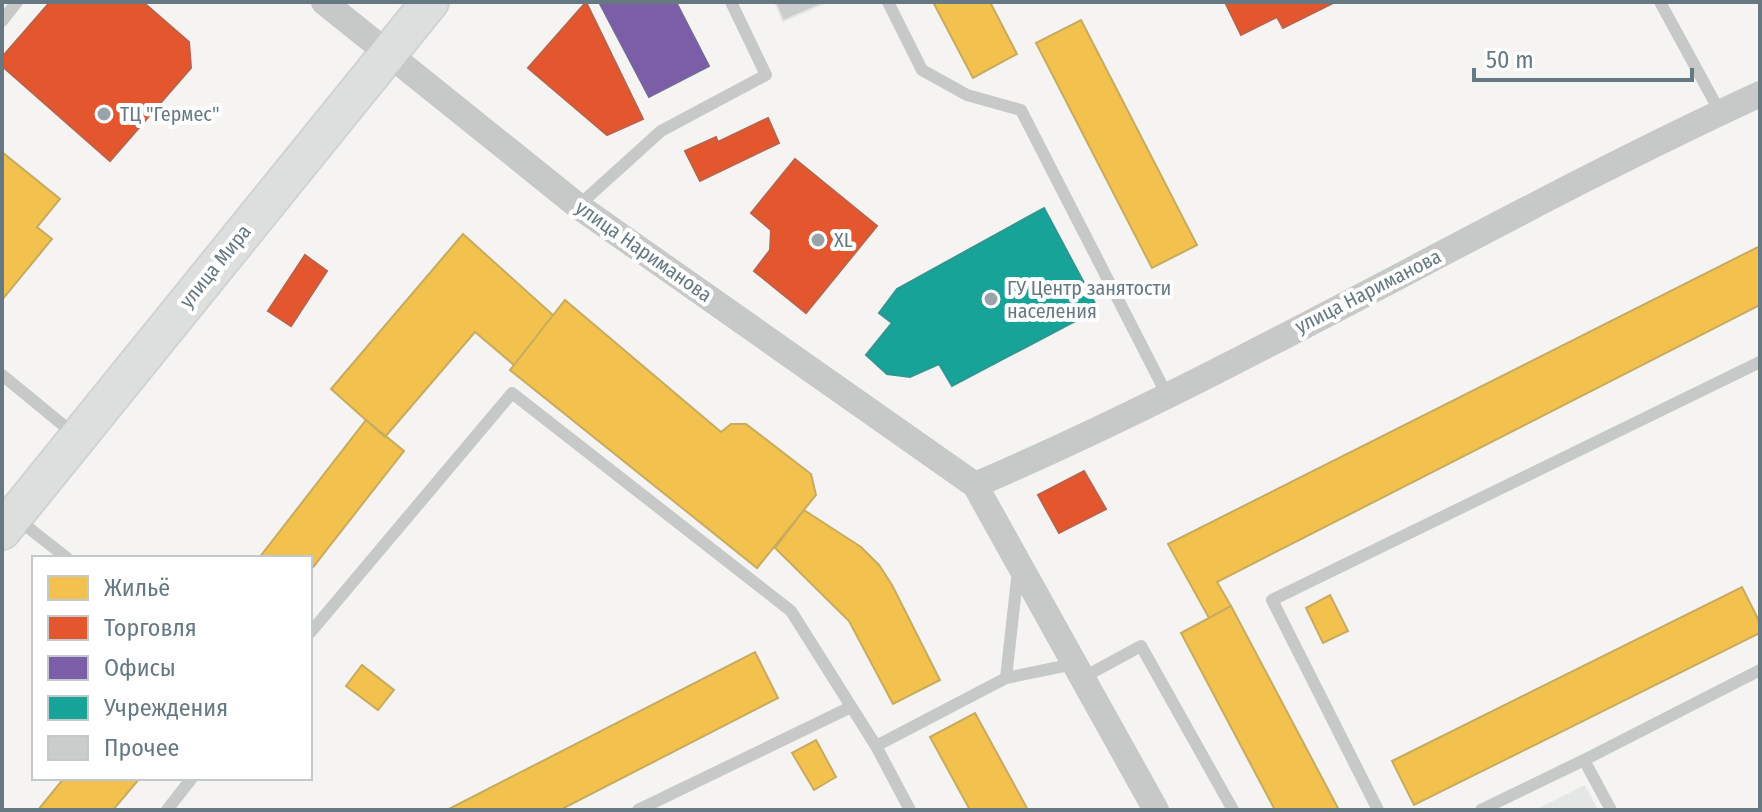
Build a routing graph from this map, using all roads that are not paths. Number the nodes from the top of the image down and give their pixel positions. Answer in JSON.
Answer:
{"nodes":[{"id":1,"x":17,"y":2,"type":"edge"},
{"id":2,"x":324,"y":2,"type":"edge"},
{"id":3,"x":430,"y":2,"type":"edge"},
{"id":4,"x":731,"y":2,"type":"edge"},
{"id":5,"x":888,"y":2,"type":"edge"},
{"id":6,"x":1660,"y":2,"type":"edge"},
{"id":7,"x":2,"y":21,"type":"edge"},
{"id":8,"x":386,"y":54,"type":"junction"},
{"id":9,"x":1760,"y":94,"type":"edge"},
{"id":10,"x":1720,"y":112,"type":"junction"},
{"id":11,"x":578,"y":206,"type":"junction"},
{"id":12,"x":1760,"y":362,"type":"edge"},
{"id":13,"x":2,"y":375,"type":"edge"},
{"id":14,"x":1167,"y":395,"type":"junction"},
{"id":15,"x":78,"y":437,"type":"junction"},
{"id":16,"x":975,"y":485,"type":"junction"},
{"id":17,"x":8,"y":523,"type":"edge"},
{"id":18,"x":64,"y":556,"type":"edge"},
{"id":19,"x":1019,"y":561,"type":"junction"},
{"id":20,"x":312,"y":631,"type":"edge"},
{"id":21,"x":1760,"y":670,"type":"edge"},
{"id":22,"x":1078,"y":671,"type":"junction"},
{"id":23,"x":1006,"y":678,"type":"junction"},
{"id":24,"x":851,"y":707,"type":"junction"},
{"id":25,"x":876,"y":746,"type":"junction"},
{"id":26,"x":1584,"y":760,"type":"junction"},
{"id":27,"x":190,"y":780,"type":"edge"},
{"id":28,"x":167,"y":810,"type":"edge"},
{"id":29,"x":638,"y":810,"type":"edge"},
{"id":30,"x":910,"y":810,"type":"edge"},
{"id":31,"x":1156,"y":810,"type":"edge"},
{"id":32,"x":1233,"y":810,"type":"edge"},
{"id":33,"x":1378,"y":810,"type":"edge"},
{"id":34,"x":1481,"y":810,"type":"edge"},
{"id":35,"x":1611,"y":810,"type":"edge"}],
"edges":[{"from":1,"to":7,"type":"lane"},
{"from":2,"to":8,"type":"street","name":"улица Нариманова"},
{"from":3,"to":8,"type":"street","name":"улица Мира"},
{"from":4,"to":11,"type":"lane"},
{"from":5,"to":14,"type":"lane"},
{"from":6,"to":10,"type":"lane"},
{"from":8,"to":11,"type":"street","name":"улица Нариманова"},
{"from":8,"to":15,"type":"street","name":"улица Мира"},
{"from":9,"to":10,"type":"street","name":"улица Нариманова"},
{"from":10,"to":14,"type":"street","name":"улица Нариманова"},
{"from":11,"to":16,"type":"street","name":"улица Нариманова"},
{"from":12,"to":33,"type":"lane"},
{"from":13,"to":15,"type":"lane"},
{"from":14,"to":16,"type":"street","name":"улица Нариманова"},
{"from":15,"to":17,"type":"street","name":"улица Мира"},
{"from":16,"to":19,"type":"street","name":"улица Нариманова"},
{"from":17,"to":18,"type":"lane"},
{"from":19,"to":22,"type":"street","name":"улица Нариманова"},
{"from":19,"to":23,"type":"lane"},
{"from":20,"to":24,"type":"lane"},
{"from":21,"to":26,"type":"lane"},
{"from":22,"to":23,"type":"lane"},
{"from":22,"to":31,"type":"street","name":"улица Нариманова"},
{"from":22,"to":32,"type":"lane"},
{"from":23,"to":25,"type":"lane"},
{"from":24,"to":25,"type":"lane"},
{"from":24,"to":29,"type":"lane"},
{"from":25,"to":30,"type":"lane"},
{"from":26,"to":34,"type":"lane"},
{"from":26,"to":35,"type":"lane"},
{"from":27,"to":28,"type":"lane"}]}
